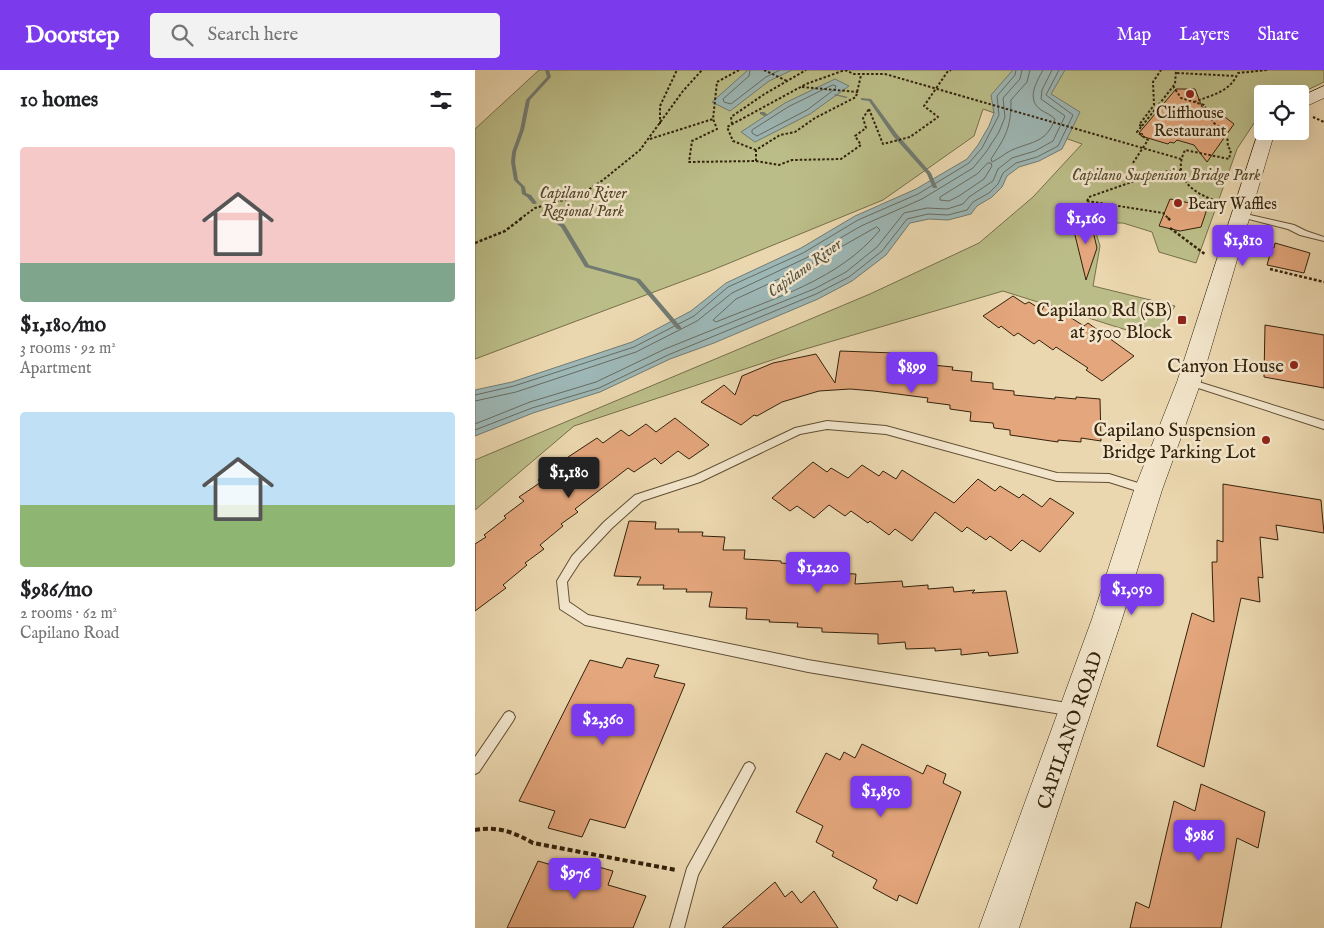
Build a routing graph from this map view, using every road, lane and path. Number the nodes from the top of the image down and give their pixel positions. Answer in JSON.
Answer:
{"nodes":[{"id":1,"x":702,"y":70,"type":"edge"},
{"id":2,"x":739,"y":70,"type":"edge"},
{"id":3,"x":764,"y":70,"type":"edge"},
{"id":4,"x":806,"y":70,"type":"edge"},
{"id":5,"x":845,"y":70,"type":"edge"},
{"id":6,"x":951,"y":70,"type":"edge"},
{"id":7,"x":1161,"y":70,"type":"edge"},
{"id":8,"x":1268,"y":70,"type":"edge"},
{"id":9,"x":677,"y":71,"type":"edge"},
{"id":10,"x":870,"y":71,"type":"edge"},
{"id":11,"x":861,"y":75,"type":"junction"},
{"id":12,"x":1236,"y":76,"type":"junction"},
{"id":13,"x":787,"y":81,"type":"junction"},
{"id":14,"x":1173,"y":86,"type":"junction"},
{"id":15,"x":801,"y":87,"type":"junction"},
{"id":16,"x":857,"y":92,"type":"junction"},
{"id":17,"x":1324,"y":92,"type":"edge"},
{"id":18,"x":1309,"y":100,"type":"edge"},
{"id":19,"x":1194,"y":102,"type":"junction"},
{"id":20,"x":713,"y":118,"type":"junction"},
{"id":21,"x":660,"y":124,"type":"junction"},
{"id":22,"x":732,"y":124,"type":"junction"},
{"id":23,"x":1142,"y":126,"type":"junction"},
{"id":24,"x":649,"y":139,"type":"junction"},
{"id":25,"x":1262,"y":140,"type":"edge"},
{"id":26,"x":1143,"y":147,"type":"junction"},
{"id":27,"x":756,"y":150,"type":"junction"},
{"id":28,"x":1181,"y":159,"type":"junction"},
{"id":29,"x":756,"y":161,"type":"junction"},
{"id":30,"x":1133,"y":163,"type":"dead end"},
{"id":31,"x":1182,"y":170,"type":"junction"},
{"id":32,"x":1231,"y":208,"type":"junction"},
{"id":33,"x":1171,"y":221,"type":"dead end"},
{"id":34,"x":1170,"y":228,"type":"dead end"},
{"id":35,"x":1324,"y":239,"type":"edge"},
{"id":36,"x":475,"y":243,"type":"edge"},
{"id":37,"x":1206,"y":255,"type":"dead end"},
{"id":38,"x":1269,"y":269,"type":"dead end"},
{"id":39,"x":1324,"y":282,"type":"edge"},
{"id":40,"x":1189,"y":382,"type":"junction"},
{"id":41,"x":1324,"y":425,"type":"edge"},
{"id":42,"x":1148,"y":490,"type":"junction"},
{"id":43,"x":1075,"y":710,"type":"junction"},
{"id":44,"x":509,"y":717,"type":"dead end"},
{"id":45,"x":475,"y":768,"type":"edge"},
{"id":46,"x":749,"y":768,"type":"dead end"},
{"id":47,"x":475,"y":830,"type":"edge"},
{"id":48,"x":692,"y":872,"type":"junction"},
{"id":49,"x":677,"y":928,"type":"edge"},
{"id":50,"x":999,"y":928,"type":"edge"}],
"edges":[{"from":1,"to":21,"type":"path"},
{"from":2,"to":20,"type":"path"},
{"from":3,"to":13,"type":"path"},
{"from":4,"to":13,"type":"path"},
{"from":5,"to":11,"type":"path"},
{"from":5,"to":15,"type":"path"},
{"from":6,"to":29,"type":"path"},
{"from":7,"to":23,"type":"path"},
{"from":8,"to":12,"type":"path"},
{"from":9,"to":21,"type":"path"},
{"from":10,"to":11,"type":"path"},
{"from":10,"to":26,"type":"path"},
{"from":11,"to":16,"type":"path"},
{"from":12,"to":14,"type":"path"},
{"from":12,"to":19,"type":"path"},
{"from":13,"to":22,"type":"path"},
{"from":14,"to":19,"type":"path"},
{"from":14,"to":23,"type":"path"},
{"from":15,"to":16,"type":"path"},
{"from":15,"to":22,"type":"path"},
{"from":16,"to":27,"type":"path"},
{"from":17,"to":18,"type":"main road"},
{"from":19,"to":28,"type":"path"},
{"from":20,"to":24,"type":"path"},
{"from":20,"to":29,"type":"path"},
{"from":21,"to":24,"type":"path"},
{"from":22,"to":27,"type":"path"},
{"from":23,"to":26,"type":"path"},
{"from":24,"to":36,"type":"path"},
{"from":25,"to":32,"type":"main road","name":"CAPILANO ROAD"},
{"from":26,"to":28,"type":"path"},
{"from":26,"to":30,"type":"path"},
{"from":27,"to":29,"type":"path"},
{"from":28,"to":31,"type":"path"},
{"from":31,"to":32,"type":"path"},
{"from":31,"to":33,"type":"path"},
{"from":32,"to":35,"type":"lane"},
{"from":32,"to":40,"type":"main road","name":"CAPILANO ROAD"},
{"from":34,"to":37,"type":"path"},
{"from":38,"to":39,"type":"path"},
{"from":40,"to":41,"type":"lane"},
{"from":40,"to":42,"type":"main road","name":"CAPILANO ROAD"},
{"from":42,"to":43,"type":"main road","name":"CAPILANO ROAD"},
{"from":42,"to":43,"type":"lane"},
{"from":43,"to":50,"type":"main road","name":"CAPILANO ROAD"},
{"from":44,"to":45,"type":"lane"},
{"from":46,"to":48,"type":"lane"},
{"from":47,"to":48,"type":"path"},
{"from":48,"to":49,"type":"lane"}]}
